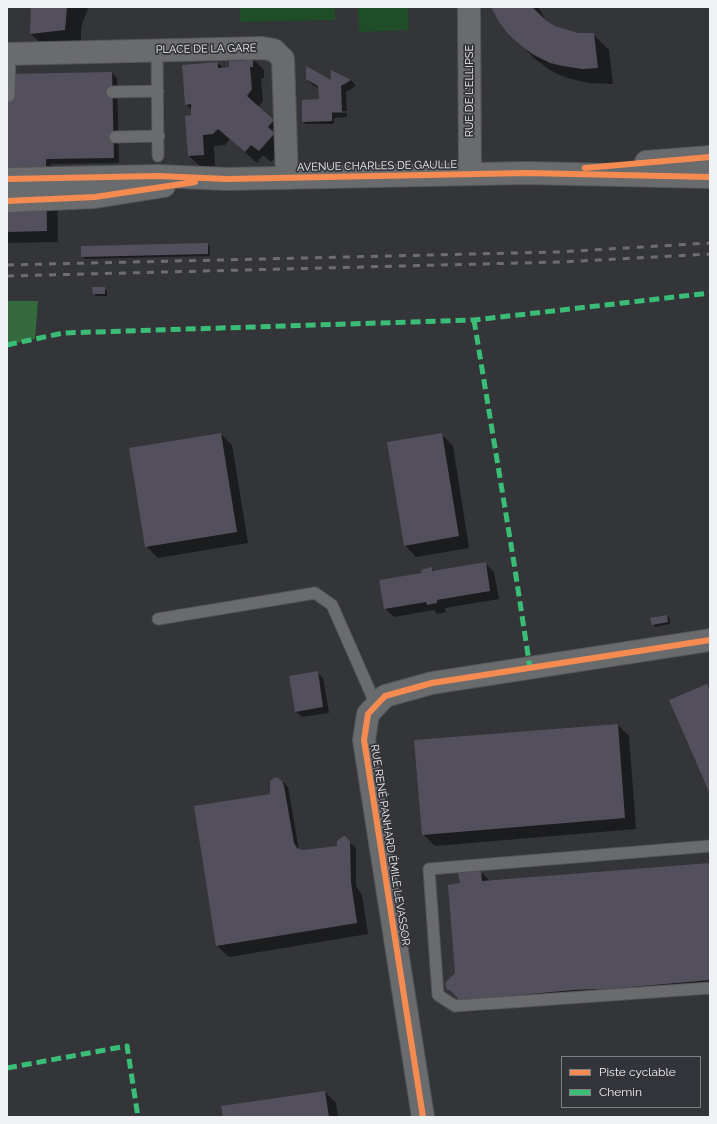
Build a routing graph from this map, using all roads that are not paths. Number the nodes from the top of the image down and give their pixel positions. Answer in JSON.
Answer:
{"nodes":[{"id":1,"x":469,"y":7,"type":"edge"},
{"id":2,"x":157,"y":50,"type":"junction"},
{"id":3,"x":8,"y":54,"type":"edge"},
{"id":4,"x":158,"y":91,"type":"junction"},
{"id":5,"x":112,"y":92,"type":"dead end"},
{"id":6,"x":9,"y":96,"type":"dead end"},
{"id":7,"x":159,"y":136,"type":"junction"},
{"id":8,"x":115,"y":137,"type":"dead end"},
{"id":9,"x":158,"y":156,"type":"dead end"},
{"id":10,"x":710,"y":157,"type":"edge"},
{"id":11,"x":527,"y":173,"type":"junction"},
{"id":12,"x":470,"y":174,"type":"junction"},
{"id":13,"x":710,"y":177,"type":"edge"},
{"id":14,"x":287,"y":178,"type":"junction"},
{"id":15,"x":7,"y":179,"type":"edge"},
{"id":16,"x":227,"y":179,"type":"junction"},
{"id":17,"x":7,"y":201,"type":"edge"},
{"id":18,"x":158,"y":619,"type":"dead end"},
{"id":19,"x":710,"y":640,"type":"edge"},
{"id":20,"x":376,"y":705,"type":"junction"},
{"id":21,"x":710,"y":846,"type":"edge"},
{"id":22,"x":710,"y":988,"type":"edge"},
{"id":23,"x":423,"y":1117,"type":"edge"}],
"edges":[{"from":1,"to":12,"type":"street","name":"RUE DE L'ELLIPSE"},
{"from":2,"to":3,"type":"street","name":"PLACE DE LA GARE"},
{"from":2,"to":4,"type":"lane"},
{"from":2,"to":14,"type":"street","name":"PLACE DE LA GARE"},
{"from":3,"to":6,"type":"lane"},
{"from":4,"to":5,"type":"lane"},
{"from":4,"to":7,"type":"lane"},
{"from":7,"to":8,"type":"lane"},
{"from":7,"to":9,"type":"lane"},
{"from":10,"to":11,"type":"street","name":"AVENUE CHARLES DE GAULLE"},
{"from":11,"to":12,"type":"street","name":"AVENUE CHARLES DE GAULLE"},
{"from":11,"to":13,"type":"street","name":"AVENUE CHARLES DE GAULLE"},
{"from":12,"to":14,"type":"street","name":"AVENUE CHARLES DE GAULLE"},
{"from":14,"to":16,"type":"street","name":"AVENUE CHARLES DE GAULLE"},
{"from":15,"to":16,"type":"street","name":"AVENUE CHARLES DE GAULLE"},
{"from":16,"to":17,"type":"street","name":"AVENUE CHARLES DE GAULLE"},
{"from":18,"to":20,"type":"lane"},
{"from":19,"to":20,"type":"street","name":"RUE RENÉ PANHARD ÉMILE LEVASSOR"},
{"from":20,"to":23,"type":"street","name":"RUE RENÉ PANHARD ÉMILE LEVASSOR"},
{"from":21,"to":22,"type":"lane"}]}
